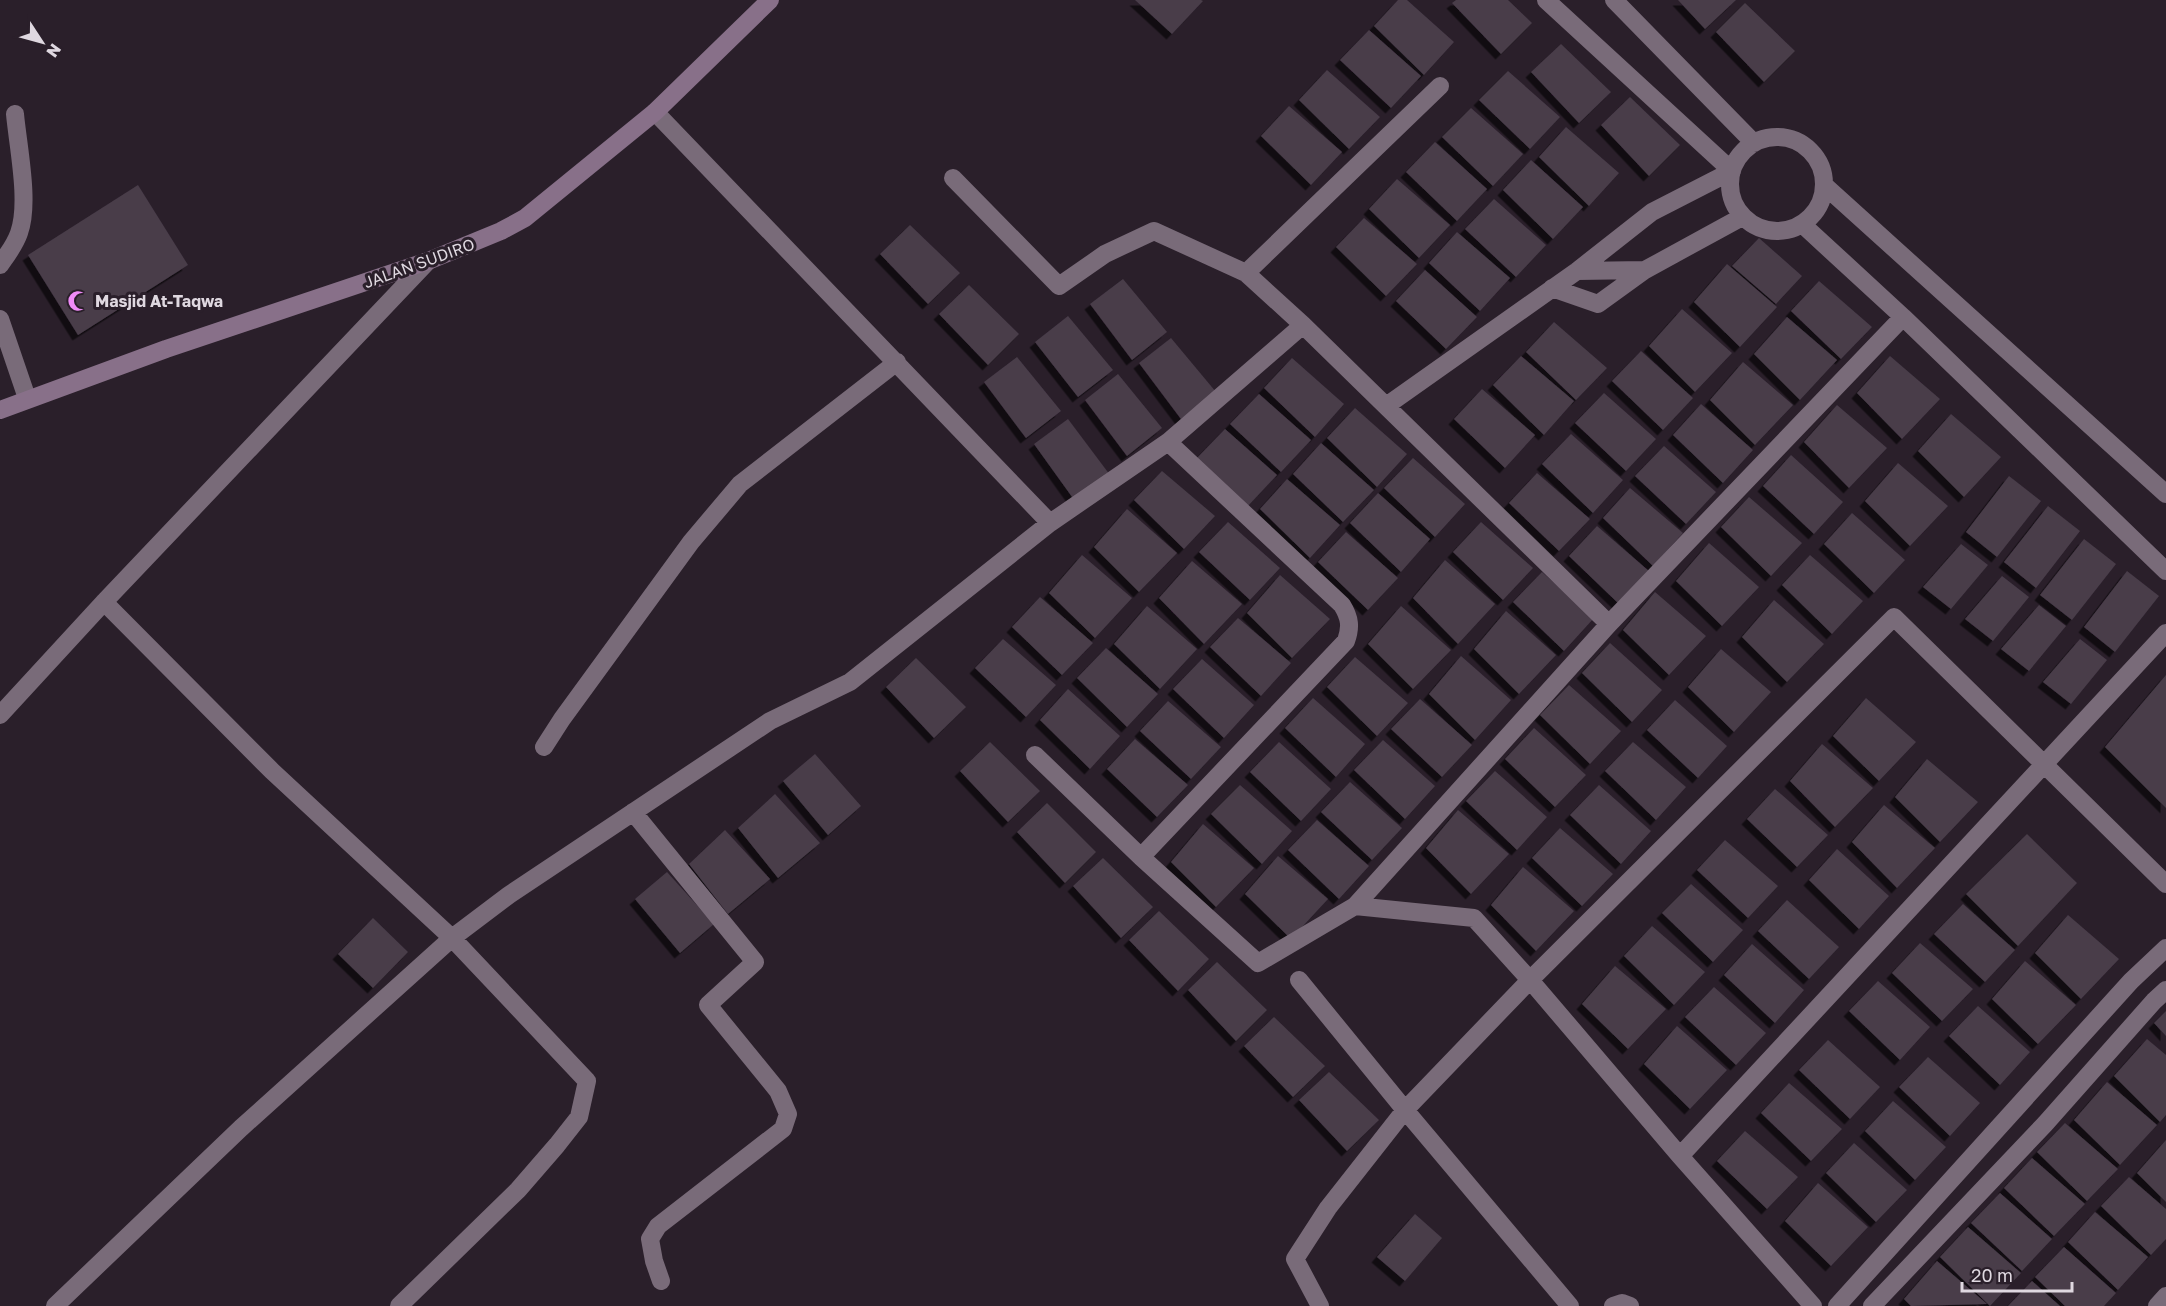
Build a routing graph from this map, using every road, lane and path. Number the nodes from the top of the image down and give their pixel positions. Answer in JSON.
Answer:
{"nodes":[{"id":1,"x":770,"y":0,"type":"edge"},
{"id":2,"x":1546,"y":0,"type":"edge"},
{"id":3,"x":1614,"y":0,"type":"edge"},
{"id":4,"x":1440,"y":86,"type":"dead end"},
{"id":5,"x":655,"y":112,"type":"junction"},
{"id":6,"x":15,"y":114,"type":"dead end"},
{"id":7,"x":1754,"y":143,"type":"junction"},
{"id":8,"x":1732,"y":171,"type":"junction"},
{"id":9,"x":954,"y":178,"type":"dead end"},
{"id":10,"x":1824,"y":185,"type":"junction"},
{"id":11,"x":1742,"y":217,"type":"junction"},
{"id":12,"x":1802,"y":224,"type":"junction"},
{"id":13,"x":428,"y":261,"type":"junction"},
{"id":14,"x":0,"y":265,"type":"edge"},
{"id":15,"x":1645,"y":270,"type":"junction"},
{"id":16,"x":1577,"y":271,"type":"junction"},
{"id":17,"x":1246,"y":273,"type":"junction"},
{"id":18,"x":1552,"y":288,"type":"junction"},
{"id":19,"x":1903,"y":317,"type":"junction"},
{"id":20,"x":0,"y":319,"type":"edge"},
{"id":21,"x":1303,"y":325,"type":"junction"},
{"id":22,"x":897,"y":362,"type":"junction"},
{"id":23,"x":27,"y":398,"type":"junction"},
{"id":24,"x":1386,"y":406,"type":"junction"},
{"id":25,"x":0,"y":410,"type":"edge"},
{"id":26,"x":1168,"y":442,"type":"junction"},
{"id":27,"x":2166,"y":494,"type":"edge"},
{"id":28,"x":1050,"y":523,"type":"junction"},
{"id":29,"x":2166,"y":571,"type":"edge"},
{"id":30,"x":104,"y":602,"type":"junction"},
{"id":31,"x":1609,"y":624,"type":"junction"},
{"id":32,"x":2166,"y":633,"type":"edge"},
{"id":33,"x":0,"y":715,"type":"edge"},
{"id":34,"x":544,"y":747,"type":"dead end"},
{"id":35,"x":1035,"y":756,"type":"dead end"},
{"id":36,"x":2045,"y":764,"type":"junction"},
{"id":37,"x":633,"y":812,"type":"junction"},
{"id":38,"x":1141,"y":857,"type":"junction"},
{"id":39,"x":2166,"y":884,"type":"edge"},
{"id":40,"x":1355,"y":906,"type":"junction"},
{"id":41,"x":452,"y":938,"type":"junction"},
{"id":42,"x":2166,"y":948,"type":"edge"},
{"id":43,"x":1299,"y":980,"type":"dead end"},
{"id":44,"x":1530,"y":980,"type":"junction"},
{"id":45,"x":2131,"y":981,"type":"junction"},
{"id":46,"x":2160,"y":995,"type":"edge"},
{"id":47,"x":2021,"y":1103,"type":"junction"},
{"id":48,"x":1404,"y":1110,"type":"junction"},
{"id":49,"x":2045,"y":1124,"type":"junction"},
{"id":50,"x":1680,"y":1156,"type":"junction"},
{"id":51,"x":661,"y":1281,"type":"dead end"},
{"id":52,"x":2166,"y":1296,"type":"edge"},
{"id":53,"x":55,"y":1306,"type":"edge"},
{"id":54,"x":399,"y":1306,"type":"edge"},
{"id":55,"x":1320,"y":1306,"type":"edge"},
{"id":56,"x":1570,"y":1306,"type":"edge"},
{"id":57,"x":1613,"y":1306,"type":"edge"},
{"id":58,"x":1630,"y":1306,"type":"edge"},
{"id":59,"x":1813,"y":1306,"type":"edge"},
{"id":60,"x":1837,"y":1306,"type":"edge"},
{"id":61,"x":1872,"y":1306,"type":"edge"},
{"id":62,"x":2157,"y":1306,"type":"edge"}],
"edges":[{"from":1,"to":5,"type":"street","name":"JALAN SUDIRO"},
{"from":2,"to":8,"type":"street"},
{"from":3,"to":7,"type":"street"},
{"from":4,"to":17,"type":"street"},
{"from":5,"to":13,"type":"street","name":"JALAN SUDIRO"},
{"from":5,"to":22,"type":"street"},
{"from":6,"to":14,"type":"street"},
{"from":7,"to":8,"type":"street"},
{"from":7,"to":10,"type":"street"},
{"from":8,"to":11,"type":"street"},
{"from":8,"to":16,"type":"street"},
{"from":9,"to":17,"type":"street"},
{"from":10,"to":12,"type":"street"},
{"from":10,"to":27,"type":"street"},
{"from":11,"to":12,"type":"street"},
{"from":11,"to":15,"type":"street"},
{"from":12,"to":19,"type":"street"},
{"from":13,"to":23,"type":"street","name":"JALAN SUDIRO"},
{"from":13,"to":30,"type":"street"},
{"from":15,"to":16,"type":"street"},
{"from":15,"to":18,"type":"street"},
{"from":16,"to":18,"type":"street"},
{"from":17,"to":21,"type":"street"},
{"from":18,"to":24,"type":"street"},
{"from":19,"to":29,"type":"street"},
{"from":19,"to":31,"type":"street"},
{"from":20,"to":23,"type":"street"},
{"from":21,"to":24,"type":"street"},
{"from":21,"to":26,"type":"street"},
{"from":22,"to":28,"type":"street"},
{"from":22,"to":34,"type":"street"},
{"from":23,"to":25,"type":"street","name":"JALAN SUDIRO"},
{"from":24,"to":31,"type":"street"},
{"from":26,"to":28,"type":"street"},
{"from":26,"to":38,"type":"street"},
{"from":28,"to":37,"type":"street"},
{"from":30,"to":33,"type":"street"},
{"from":30,"to":41,"type":"street"},
{"from":31,"to":40,"type":"street"},
{"from":32,"to":36,"type":"street"},
{"from":35,"to":38,"type":"street"},
{"from":36,"to":39,"type":"street"},
{"from":36,"to":44,"type":"street"},
{"from":36,"to":50,"type":"street"},
{"from":37,"to":41,"type":"street"},
{"from":37,"to":51,"type":"street"},
{"from":38,"to":40,"type":"street"},
{"from":40,"to":44,"type":"street"},
{"from":41,"to":53,"type":"street"},
{"from":41,"to":54,"type":"street"},
{"from":42,"to":45,"type":"street"},
{"from":43,"to":48,"type":"street"},
{"from":44,"to":48,"type":"street"},
{"from":44,"to":50,"type":"street"},
{"from":45,"to":46,"type":"street"},
{"from":45,"to":47,"type":"street"},
{"from":46,"to":49,"type":"street"},
{"from":47,"to":49,"type":"street"},
{"from":47,"to":60,"type":"street"},
{"from":48,"to":55,"type":"street"},
{"from":48,"to":56,"type":"street"},
{"from":49,"to":61,"type":"street"},
{"from":50,"to":59,"type":"street"},
{"from":52,"to":62,"type":"street"},
{"from":57,"to":58,"type":"street"}]}
